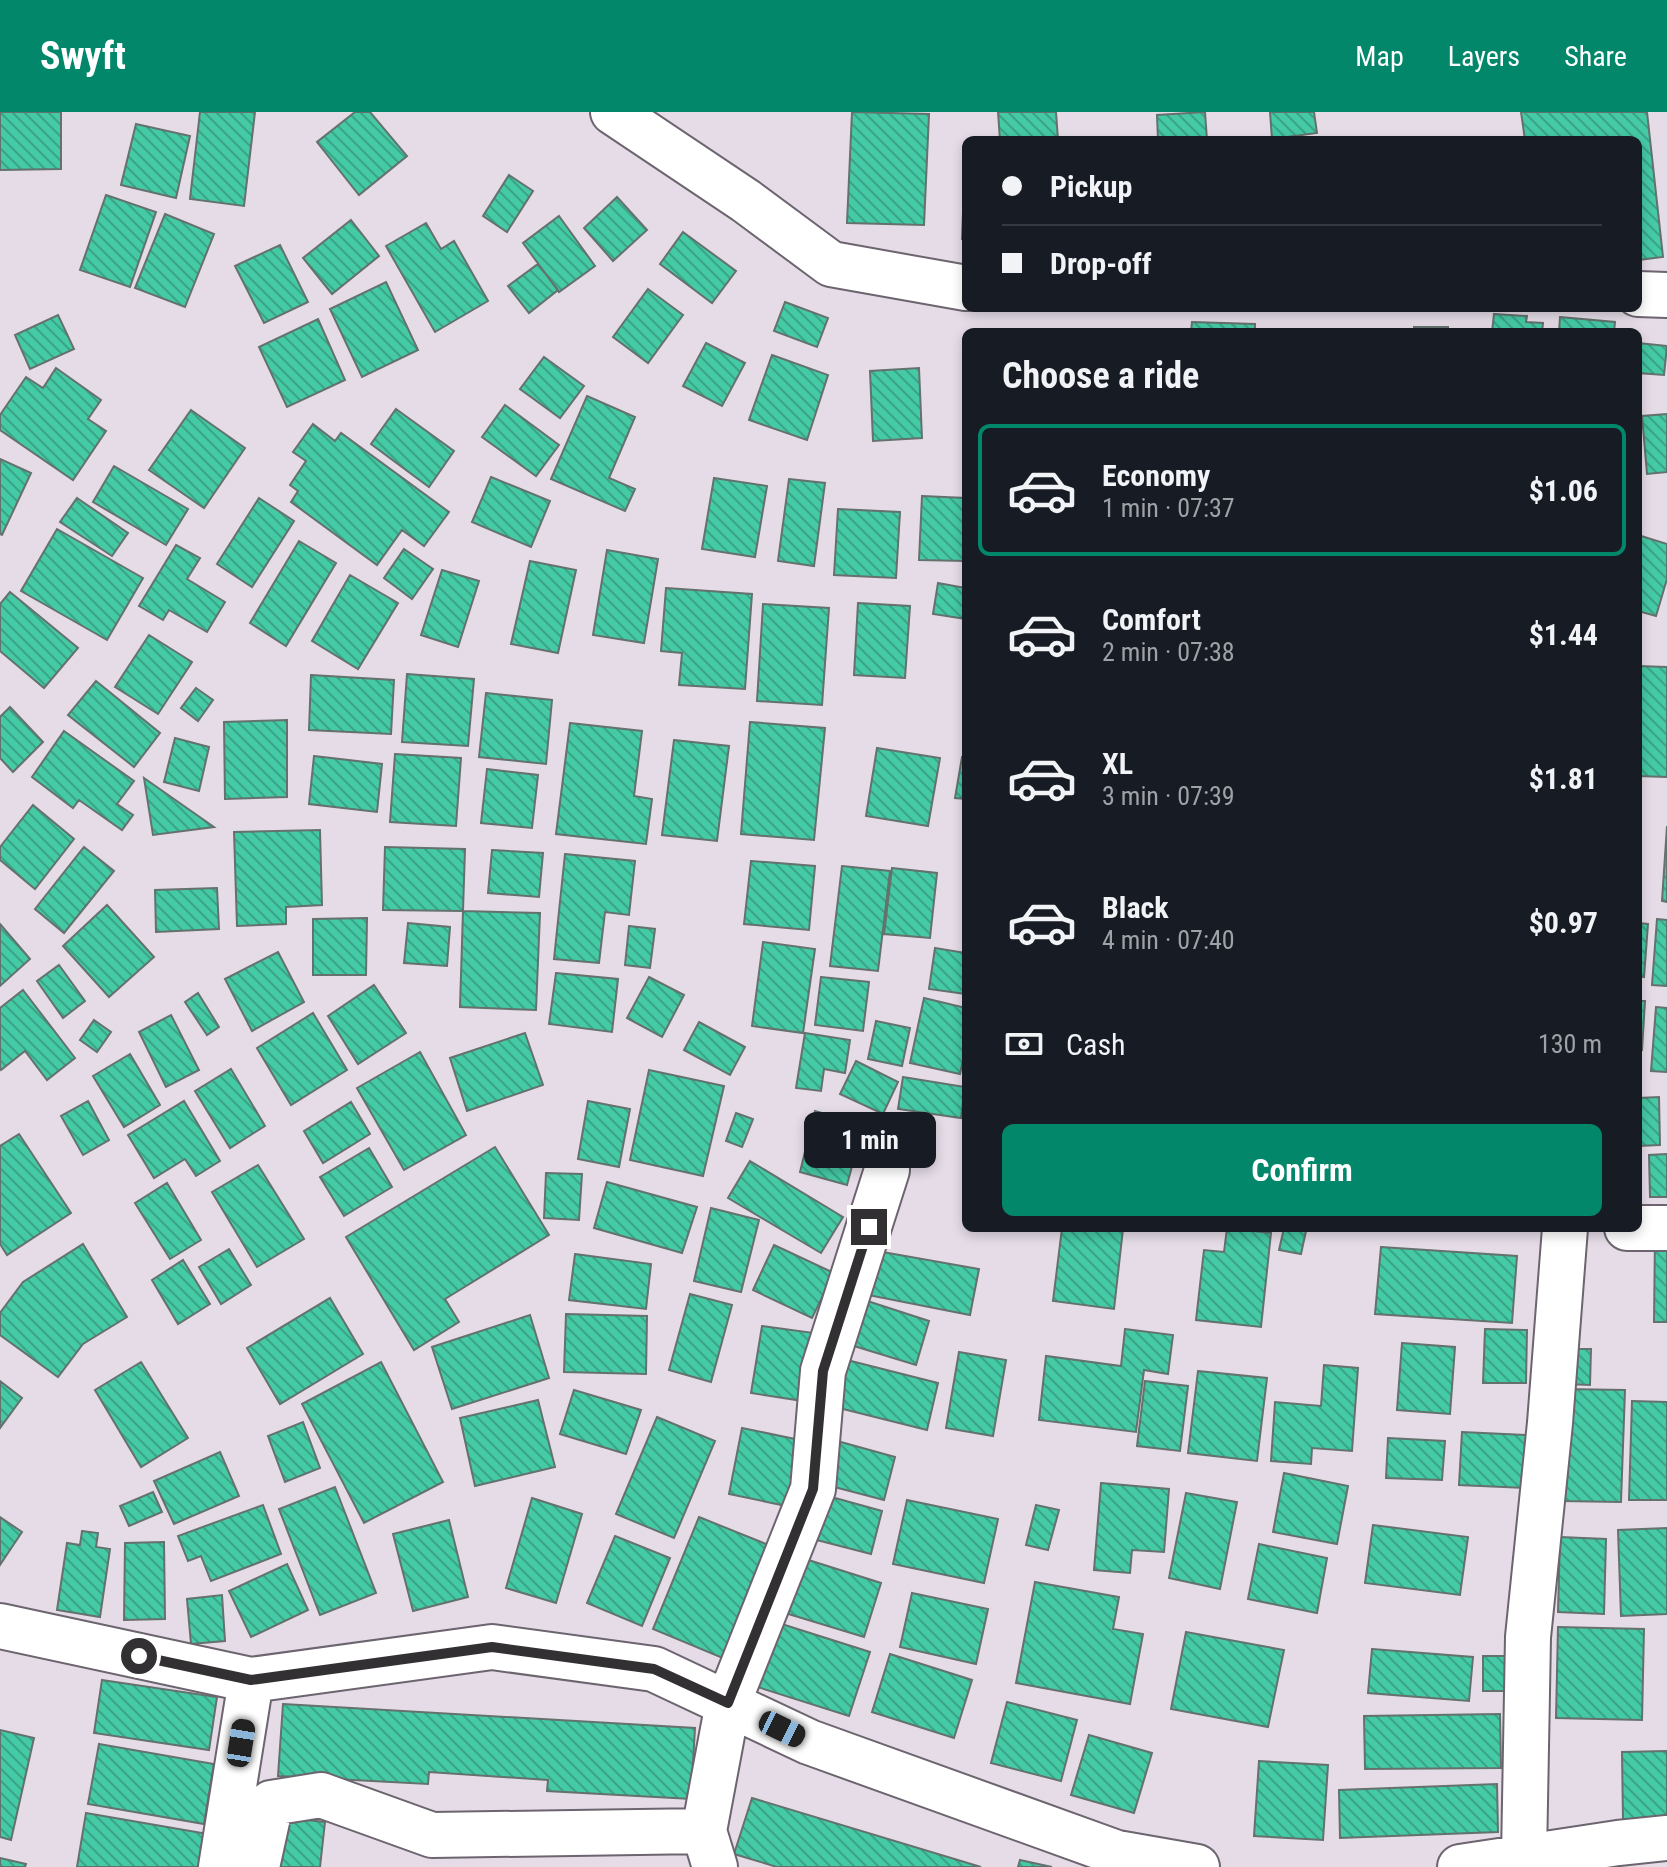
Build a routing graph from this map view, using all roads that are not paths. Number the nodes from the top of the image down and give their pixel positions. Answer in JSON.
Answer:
{"nodes":[{"id":1,"x":613,"y":112,"type":"edge"},
{"id":2,"x":962,"y":287,"type":"edge"},
{"id":3,"x":1642,"y":294,"type":"edge"},
{"id":4,"x":1667,"y":295,"type":"edge"},
{"id":5,"x":887,"y":1170,"type":"dead end"},
{"id":6,"x":1642,"y":1228,"type":"edge"},
{"id":7,"x":1667,"y":1228,"type":"edge"},
{"id":8,"x":1565,"y":1232,"type":"edge"},
{"id":9,"x":0,"y":1626,"type":"edge"},
{"id":10,"x":251,"y":1680,"type":"junction"},
{"id":11,"x":728,"y":1703,"type":"junction"},
{"id":12,"x":1667,"y":1838,"type":"edge"},
{"id":13,"x":709,"y":1849,"type":"edge"},
{"id":14,"x":1524,"y":1857,"type":"junction"},
{"id":15,"x":221,"y":1867,"type":"edge"},
{"id":16,"x":257,"y":1867,"type":"edge"},
{"id":17,"x":1197,"y":1867,"type":"edge"},
{"id":18,"x":1460,"y":1867,"type":"edge"}],
"edges":[{"from":1,"to":2,"type":"street"},
{"from":3,"to":4,"type":"street"},
{"from":5,"to":11,"type":"street"},
{"from":6,"to":7,"type":"street"},
{"from":8,"to":14,"type":"street"},
{"from":9,"to":10,"type":"street"},
{"from":10,"to":11,"type":"street"},
{"from":10,"to":15,"type":"street"},
{"from":11,"to":13,"type":"street"},
{"from":11,"to":17,"type":"street"},
{"from":12,"to":14,"type":"street"},
{"from":13,"to":16,"type":"street"},
{"from":14,"to":18,"type":"street"}]}
